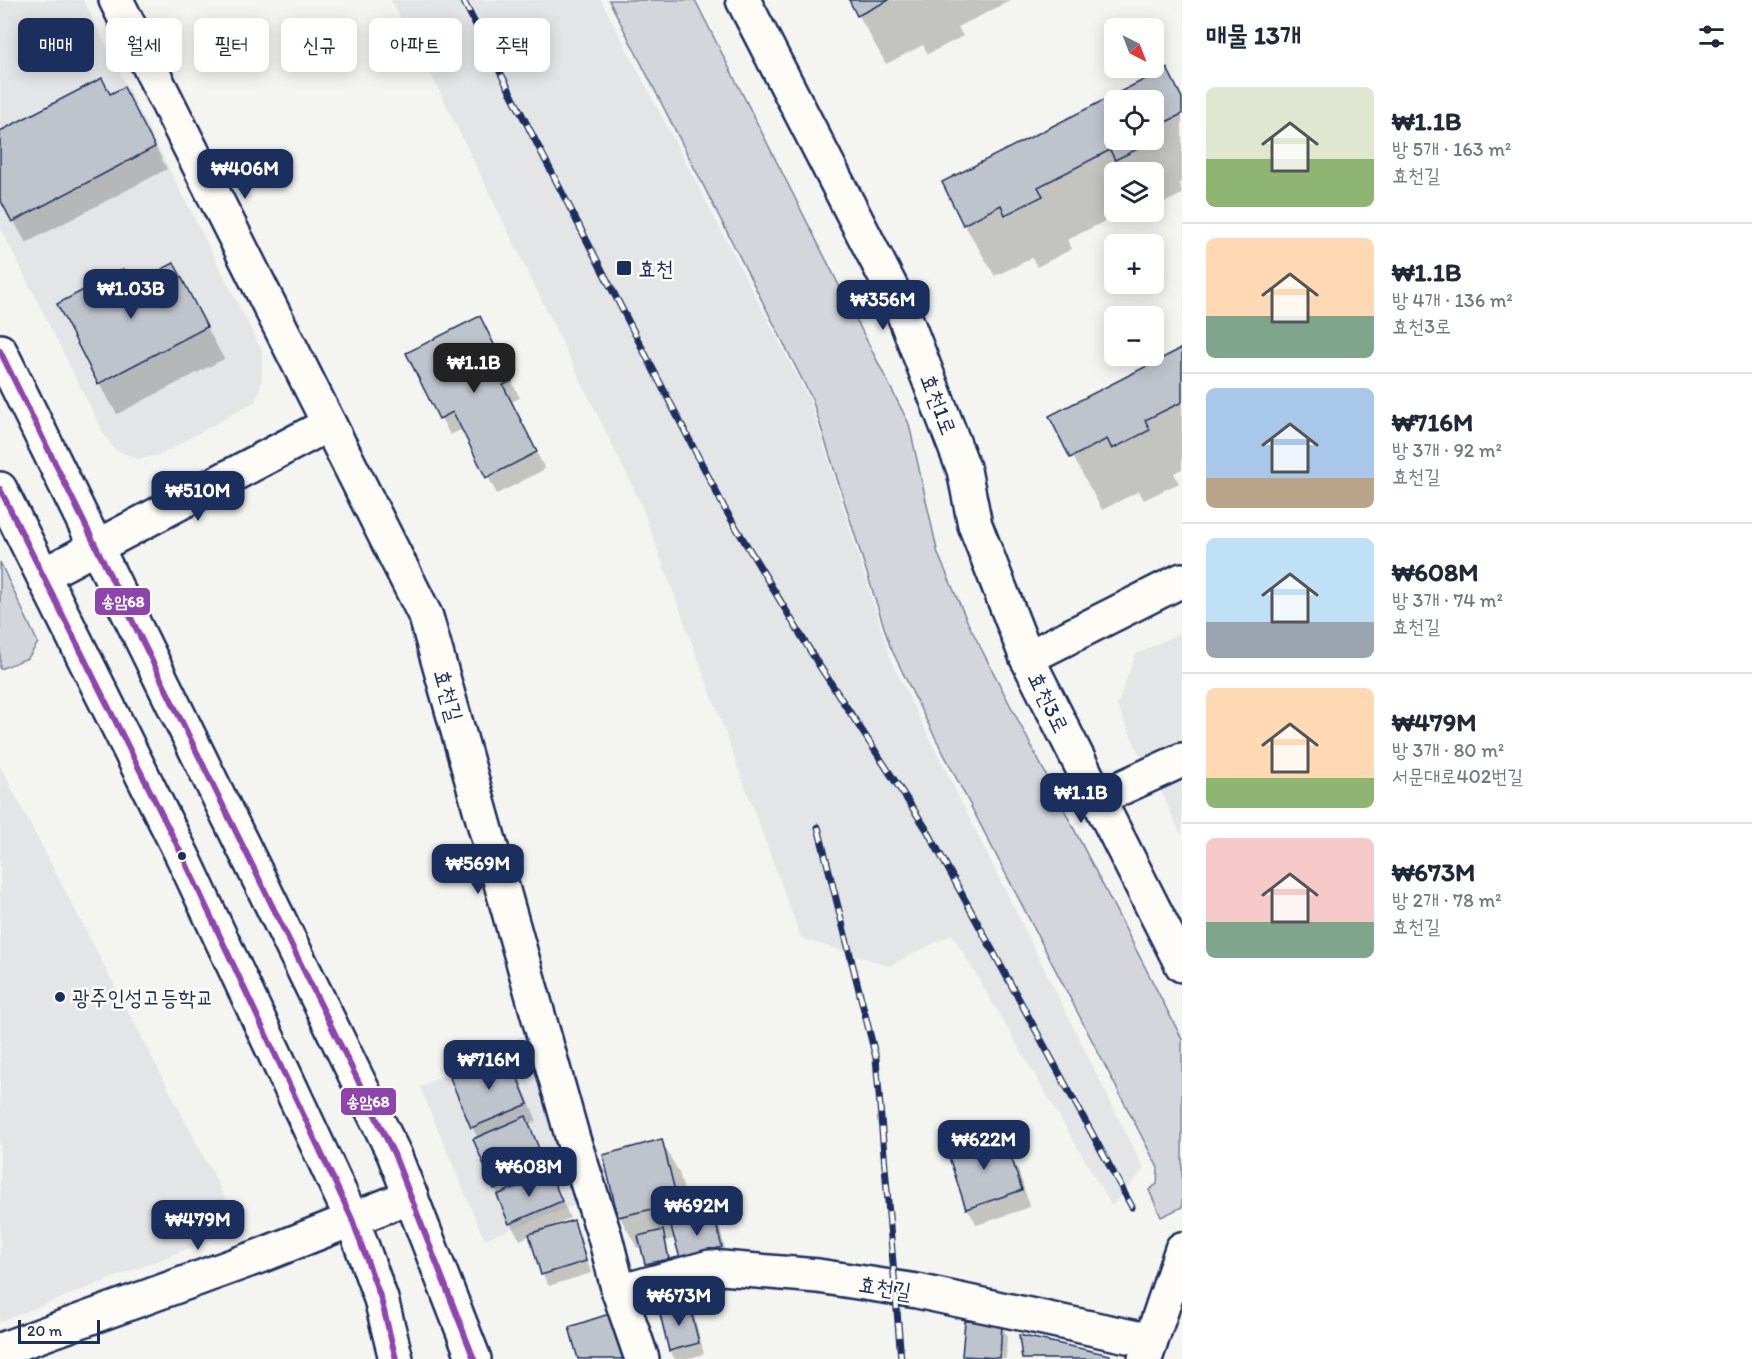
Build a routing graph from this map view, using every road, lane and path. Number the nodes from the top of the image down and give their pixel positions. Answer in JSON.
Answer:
{"nodes":[{"id":1,"x":116,"y":0,"type":"edge"},
{"id":2,"x":743,"y":0,"type":"edge"},
{"id":3,"x":0,"y":351,"type":"edge"},
{"id":4,"x":329,"y":424,"type":"junction"},
{"id":5,"x":0,"y":489,"type":"edge"},
{"id":6,"x":97,"y":547,"type":"junction"},
{"id":7,"x":43,"y":574,"type":"junction"},
{"id":8,"x":1182,"y":580,"type":"edge"},
{"id":9,"x":1027,"y":658,"type":"junction"},
{"id":10,"x":1182,"y":760,"type":"edge"},
{"id":11,"x":1097,"y":799,"type":"junction"},
{"id":12,"x":1182,"y":965,"type":"edge"},
{"id":13,"x":411,"y":1196,"type":"junction"},
{"id":14,"x":352,"y":1219,"type":"junction"},
{"id":15,"x":1182,"y":1249,"type":"edge"},
{"id":16,"x":619,"y":1292,"type":"junction"},
{"id":17,"x":1174,"y":1305,"type":"edge"},
{"id":18,"x":0,"y":1350,"type":"edge"},
{"id":19,"x":1148,"y":1350,"type":"edge"},
{"id":20,"x":396,"y":1359,"type":"edge"},
{"id":21,"x":474,"y":1359,"type":"edge"},
{"id":22,"x":642,"y":1359,"type":"edge"}],
"edges":[{"from":1,"to":4,"type":"street","name":"효천길"},
{"from":2,"to":9,"type":"street","name":"효천1로"},
{"from":3,"to":6,"type":"street"},
{"from":4,"to":6,"type":"street"},
{"from":4,"to":16,"type":"street","name":"효천길"},
{"from":5,"to":7,"type":"street"},
{"from":6,"to":7,"type":"street"},
{"from":6,"to":13,"type":"street"},
{"from":7,"to":14,"type":"street"},
{"from":8,"to":9,"type":"street","name":"효천3로"},
{"from":9,"to":11,"type":"street","name":"효천3로"},
{"from":10,"to":11,"type":"street"},
{"from":11,"to":12,"type":"street","name":"효천3로"},
{"from":13,"to":14,"type":"street"},
{"from":13,"to":21,"type":"street"},
{"from":14,"to":18,"type":"street"},
{"from":14,"to":20,"type":"street"},
{"from":15,"to":17,"type":"street"},
{"from":16,"to":19,"type":"street","name":"효천길"},
{"from":16,"to":22,"type":"street","name":"효천길"},
{"from":17,"to":19,"type":"street"}]}
